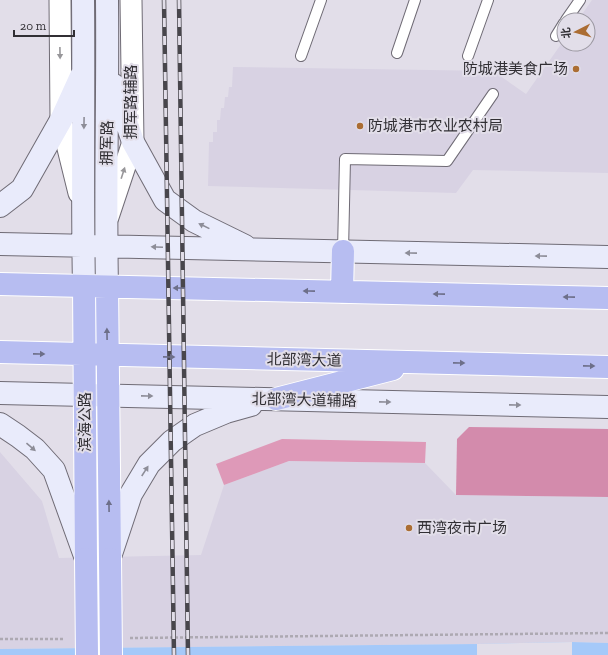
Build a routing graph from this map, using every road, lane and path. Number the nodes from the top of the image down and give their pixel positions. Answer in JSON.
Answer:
{"nodes":[{"id":1,"x":60,"y":0,"type":"edge"},
{"id":2,"x":83,"y":0,"type":"edge"},
{"id":3,"x":107,"y":0,"type":"edge"},
{"id":4,"x":131,"y":0,"type":"edge"},
{"id":5,"x":321,"y":0,"type":"edge"},
{"id":6,"x":415,"y":0,"type":"edge"},
{"id":7,"x":488,"y":0,"type":"edge"},
{"id":8,"x":580,"y":0,"type":"edge"},
{"id":9,"x":572,"y":12,"type":"edge"},
{"id":10,"x":397,"y":53,"type":"dead end"},
{"id":11,"x":301,"y":56,"type":"dead end"},
{"id":12,"x":468,"y":56,"type":"dead end"},
{"id":13,"x":108,"y":66,"type":"junction"},
{"id":14,"x":84,"y":67,"type":"junction"},
{"id":15,"x":493,"y":94,"type":"dead end"},
{"id":16,"x":61,"y":120,"type":"junction"},
{"id":17,"x":133,"y":142,"type":"junction"},
{"id":18,"x":0,"y":206,"type":"edge"},
{"id":19,"x":83,"y":209,"type":"junction"},
{"id":20,"x":106,"y":223,"type":"junction"},
{"id":21,"x":0,"y":244,"type":"edge"},
{"id":22,"x":83,"y":246,"type":"junction"},
{"id":23,"x":106,"y":246,"type":"junction"},
{"id":24,"x":252,"y":250,"type":"junction"},
{"id":25,"x":343,"y":251,"type":"junction"},
{"id":26,"x":608,"y":257,"type":"edge"},
{"id":27,"x":0,"y":284,"type":"edge"},
{"id":28,"x":84,"y":286,"type":"junction"},
{"id":29,"x":107,"y":286,"type":"junction"},
{"id":30,"x":342,"y":292,"type":"junction"},
{"id":31,"x":608,"y":298,"type":"edge"},
{"id":32,"x":0,"y":352,"type":"edge"},
{"id":33,"x":84,"y":355,"type":"junction"},
{"id":34,"x":108,"y":355,"type":"junction"},
{"id":35,"x":420,"y":362,"type":"junction"},
{"id":36,"x":608,"y":367,"type":"edge"},
{"id":37,"x":0,"y":393,"type":"edge"},
{"id":38,"x":85,"y":395,"type":"junction"},
{"id":39,"x":108,"y":395,"type":"junction"},
{"id":40,"x":276,"y":399,"type":"junction"},
{"id":41,"x":608,"y":407,"type":"edge"},
{"id":42,"x":0,"y":424,"type":"edge"},
{"id":43,"x":86,"y":559,"type":"junction"},
{"id":44,"x":110,"y":559,"type":"junction"},
{"id":45,"x":608,"y":633,"type":"edge"},
{"id":46,"x":71,"y":638,"type":"dead end"},
{"id":47,"x":126,"y":638,"type":"dead end"},
{"id":48,"x":0,"y":639,"type":"edge"},
{"id":49,"x":87,"y":655,"type":"edge"},
{"id":50,"x":111,"y":655,"type":"edge"}],
"edges":[{"from":1,"to":16,"type":"street","one_way":true},
{"from":2,"to":14,"type":"main road","name":"拥军路"},
{"from":3,"to":13,"type":"main road","name":"拥军路"},
{"from":4,"to":17,"type":"street","name":"拥军路辅路"},
{"from":5,"to":11,"type":"lane"},
{"from":6,"to":10,"type":"lane"},
{"from":7,"to":12,"type":"lane"},
{"from":8,"to":9,"type":"lane"},
{"from":13,"to":17,"type":"main road"},
{"from":13,"to":20,"type":"main road","name":"拥军路"},
{"from":14,"to":16,"type":"main road"},
{"from":14,"to":19,"type":"main road","name":"拥军路","one_way":true},
{"from":15,"to":25,"type":"lane"},
{"from":16,"to":18,"type":"main road"},
{"from":16,"to":19,"type":"street"},
{"from":20,"to":17,"type":"street","name":"拥军路辅路","one_way":true},
{"from":24,"to":17,"type":"main road","one_way":true},
{"from":19,"to":22,"type":"main road","name":"拥军路"},
{"from":20,"to":23,"type":"main road","name":"拥军路"},
{"from":21,"to":22,"type":"main road"},
{"from":22,"to":23,"type":"main road"},
{"from":22,"to":28,"type":"main road","name":"拥军路"},
{"from":24,"to":23,"type":"main road","one_way":true},
{"from":23,"to":29,"type":"main road","name":"拥军路"},
{"from":24,"to":25,"type":"main road"},
{"from":26,"to":25,"type":"main road","one_way":true},
{"from":25,"to":30,"type":"highway"},
{"from":27,"to":28,"type":"highway"},
{"from":28,"to":29,"type":"highway"},
{"from":28,"to":33,"type":"highway","name":"滨海公路"},
{"from":30,"to":29,"type":"highway","one_way":true},
{"from":34,"to":29,"type":"highway","name":"滨海公路","one_way":true},
{"from":31,"to":30,"type":"highway","one_way":true},
{"from":32,"to":33,"type":"highway","name":"北部湾大道","one_way":true},
{"from":33,"to":34,"type":"highway","name":"北部湾大道"},
{"from":33,"to":38,"type":"highway","name":"滨海公路"},
{"from":34,"to":35,"type":"highway","name":"北部湾大道","one_way":true},
{"from":34,"to":39,"type":"highway","name":"滨海公路"},
{"from":35,"to":36,"type":"highway","name":"北部湾大道","one_way":true},
{"from":35,"to":40,"type":"highway"},
{"from":37,"to":38,"type":"main road","name":"北部湾大道辅路"},
{"from":38,"to":39,"type":"main road","name":"北部湾大道辅路"},
{"from":38,"to":43,"type":"highway","name":"滨海公路"},
{"from":39,"to":40,"type":"main road","name":"北部湾大道辅路","one_way":true},
{"from":44,"to":39,"type":"highway","name":"滨海公路","one_way":true},
{"from":40,"to":41,"type":"main road","name":"北部湾大道辅路","one_way":true},
{"from":44,"to":40,"type":"main road","one_way":true},
{"from":42,"to":43,"type":"main road","one_way":true},
{"from":43,"to":49,"type":"highway","name":"滨海公路","bridge":true},
{"from":44,"to":50,"type":"highway","name":"滨海公路","bridge":true},
{"from":45,"to":47,"type":"path"},
{"from":46,"to":48,"type":"path"}]}
